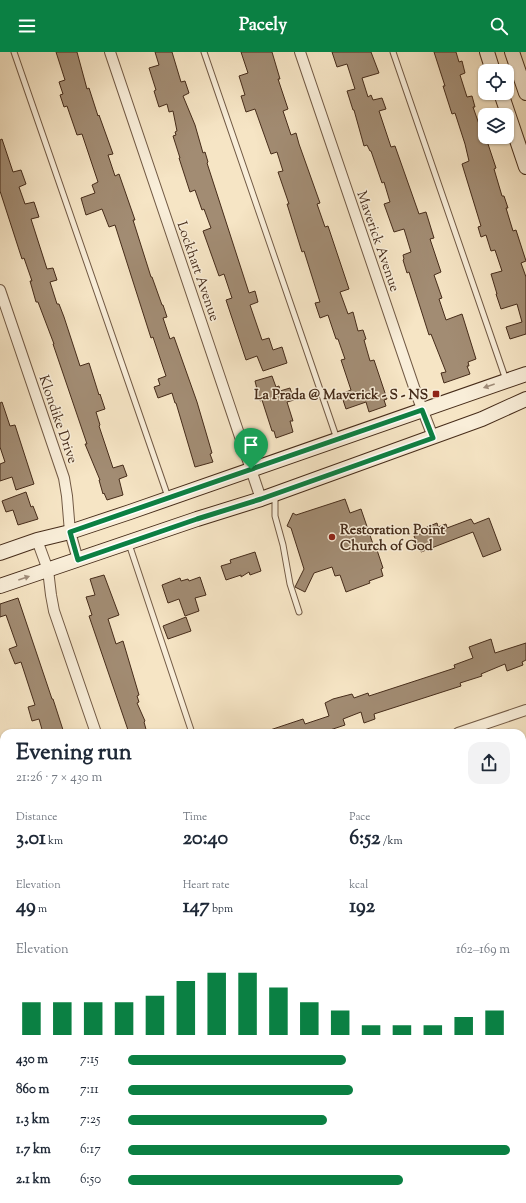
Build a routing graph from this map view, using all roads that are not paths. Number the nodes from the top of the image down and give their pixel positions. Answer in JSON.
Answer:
{"nodes":[{"id":1,"x":14,"y":52,"type":"edge"},
{"id":2,"x":110,"y":52,"type":"edge"},
{"id":3,"x":204,"y":52,"type":"edge"},
{"id":4,"x":300,"y":52,"type":"edge"},
{"id":5,"x":394,"y":52,"type":"edge"},
{"id":6,"x":487,"y":52,"type":"edge"},
{"id":7,"x":512,"y":52,"type":"edge"},
{"id":8,"x":491,"y":64,"type":"edge"},
{"id":9,"x":526,"y":93,"type":"edge"},
{"id":10,"x":503,"y":100,"type":"edge"},
{"id":11,"x":526,"y":167,"type":"edge"},
{"id":12,"x":0,"y":290,"type":"edge"},
{"id":13,"x":526,"y":374,"type":"edge"},
{"id":14,"x":506,"y":380,"type":"junction"},
{"id":15,"x":526,"y":399,"type":"edge"},
{"id":16,"x":422,"y":410,"type":"junction"},
{"id":17,"x":433,"y":438,"type":"junction"},
{"id":18,"x":337,"y":439,"type":"junction"},
{"id":19,"x":251,"y":469,"type":"junction"},
{"id":20,"x":275,"y":494,"type":"junction"},
{"id":21,"x":169,"y":498,"type":"junction"},
{"id":22,"x":261,"y":499,"type":"junction"},
{"id":23,"x":70,"y":532,"type":"junction"},
{"id":24,"x":37,"y":540,"type":"junction"},
{"id":25,"x":129,"y":543,"type":"junction"},
{"id":26,"x":0,"y":553,"type":"edge"},
{"id":27,"x":78,"y":560,"type":"junction"},
{"id":28,"x":48,"y":570,"type":"junction"},
{"id":29,"x":0,"y":586,"type":"edge"},
{"id":30,"x":299,"y":612,"type":"dead end"},
{"id":31,"x":526,"y":710,"type":"edge"},
{"id":32,"x":95,"y":729,"type":"edge"},
{"id":33,"x":191,"y":729,"type":"edge"},
{"id":34,"x":470,"y":729,"type":"edge"}],
"edges":[{"from":1,"to":21,"type":"lane"},
{"from":2,"to":19,"type":"street","name":"Lockhart Avenue"},
{"from":3,"to":18,"type":"lane"},
{"from":4,"to":16,"type":"street","name":"Maverick Avenue"},
{"from":5,"to":14,"type":"lane"},
{"from":6,"to":8,"type":"main road"},
{"from":7,"to":9,"type":"main road"},
{"from":10,"to":11,"type":"main road"},
{"from":12,"to":23,"type":"street","name":"Klondike Drive"},
{"from":13,"to":14,"type":"main road"},
{"from":14,"to":16,"type":"main road","one_way":true},
{"from":15,"to":17,"type":"main road"},
{"from":16,"to":17,"type":"street","name":"Maverick Avenue"},
{"from":16,"to":18,"type":"main road"},
{"from":17,"to":20,"type":"main road"},
{"from":18,"to":19,"type":"main road"},
{"from":19,"to":21,"type":"main road"},
{"from":19,"to":22,"type":"street","name":"Lockhart Avenue"},
{"from":20,"to":22,"type":"main road"},
{"from":20,"to":30,"type":"lane"},
{"from":21,"to":23,"type":"main road"},
{"from":22,"to":25,"type":"main road"},
{"from":23,"to":24,"type":"main road"},
{"from":23,"to":27,"type":"street","name":"Klondike Drive"},
{"from":24,"to":26,"type":"main road"},
{"from":24,"to":28,"type":"street"},
{"from":25,"to":27,"type":"main road"},
{"from":25,"to":33,"type":"lane"},
{"from":27,"to":28,"type":"main road"},
{"from":29,"to":28,"type":"main road","one_way":true},
{"from":28,"to":32,"type":"street"},
{"from":31,"to":34,"type":"street"}]}
